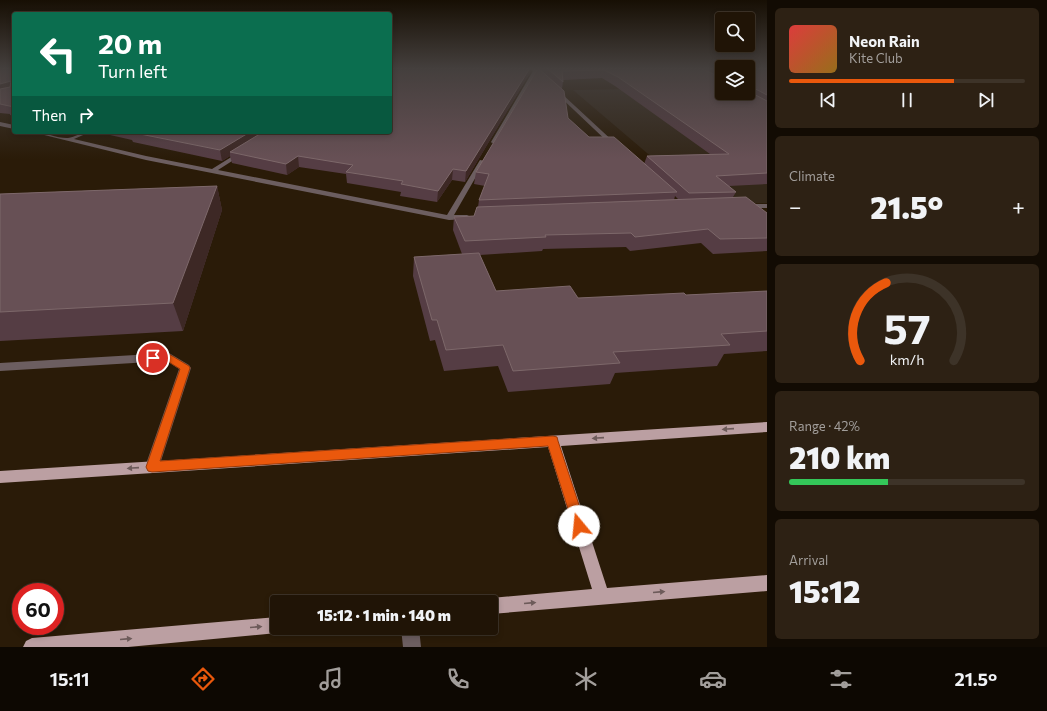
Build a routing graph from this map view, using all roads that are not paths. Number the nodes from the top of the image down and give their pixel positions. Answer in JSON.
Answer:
{"nodes":[{"id":1,"x":518,"y":98,"type":"edge"},
{"id":2,"x":564,"y":98,"type":"edge"},
{"id":3,"x":0,"y":124,"type":"edge"},
{"id":4,"x":12,"y":127,"type":"edge"},
{"id":5,"x":43,"y":134,"type":"edge"},
{"id":6,"x":82,"y":134,"type":"edge"},
{"id":7,"x":68,"y":140,"type":"junction"},
{"id":8,"x":492,"y":145,"type":"edge"},
{"id":9,"x":250,"y":148,"type":"edge"},
{"id":10,"x":619,"y":150,"type":"edge"},
{"id":11,"x":484,"y":158,"type":"edge"},
{"id":12,"x":213,"y":171,"type":"junction"},
{"id":13,"x":767,"y":206,"type":"edge"},
{"id":14,"x":736,"y":207,"type":"edge"},
{"id":15,"x":472,"y":217,"type":"edge"},
{"id":16,"x":449,"y":218,"type":"junction"},
{"id":17,"x":0,"y":367,"type":"edge"},
{"id":18,"x":767,"y":427,"type":"edge"},
{"id":19,"x":553,"y":441,"type":"junction"},
{"id":20,"x":152,"y":467,"type":"junction"},
{"id":21,"x":0,"y":477,"type":"edge"},
{"id":22,"x":767,"y":583,"type":"edge"},
{"id":23,"x":602,"y":597,"type":"junction"},
{"id":24,"x":498,"y":605,"type":"edge"},
{"id":25,"x":270,"y":626,"type":"edge"},
{"id":26,"x":411,"y":635,"type":"edge"},
{"id":27,"x":32,"y":647,"type":"edge"},
{"id":28,"x":412,"y":647,"type":"edge"}],
"edges":[{"from":1,"to":8,"type":"street"},
{"from":2,"to":10,"type":"street"},
{"from":3,"to":4,"type":"street"},
{"from":5,"to":7,"type":"street"},
{"from":6,"to":7,"type":"street"},
{"from":7,"to":12,"type":"street"},
{"from":9,"to":12,"type":"street"},
{"from":11,"to":16,"type":"street"},
{"from":12,"to":16,"type":"street"},
{"from":13,"to":14,"type":"street"},
{"from":15,"to":16,"type":"street"},
{"from":17,"to":20,"type":"street"},
{"from":18,"to":19,"type":"main road","one_way":true},
{"from":19,"to":20,"type":"main road"},
{"from":19,"to":23,"type":"main road"},
{"from":20,"to":21,"type":"main road","one_way":true},
{"from":23,"to":22,"type":"main road","one_way":true},
{"from":24,"to":23,"type":"main road","one_way":true},
{"from":27,"to":25,"type":"main road","one_way":true},
{"from":26,"to":28,"type":"street"}]}
